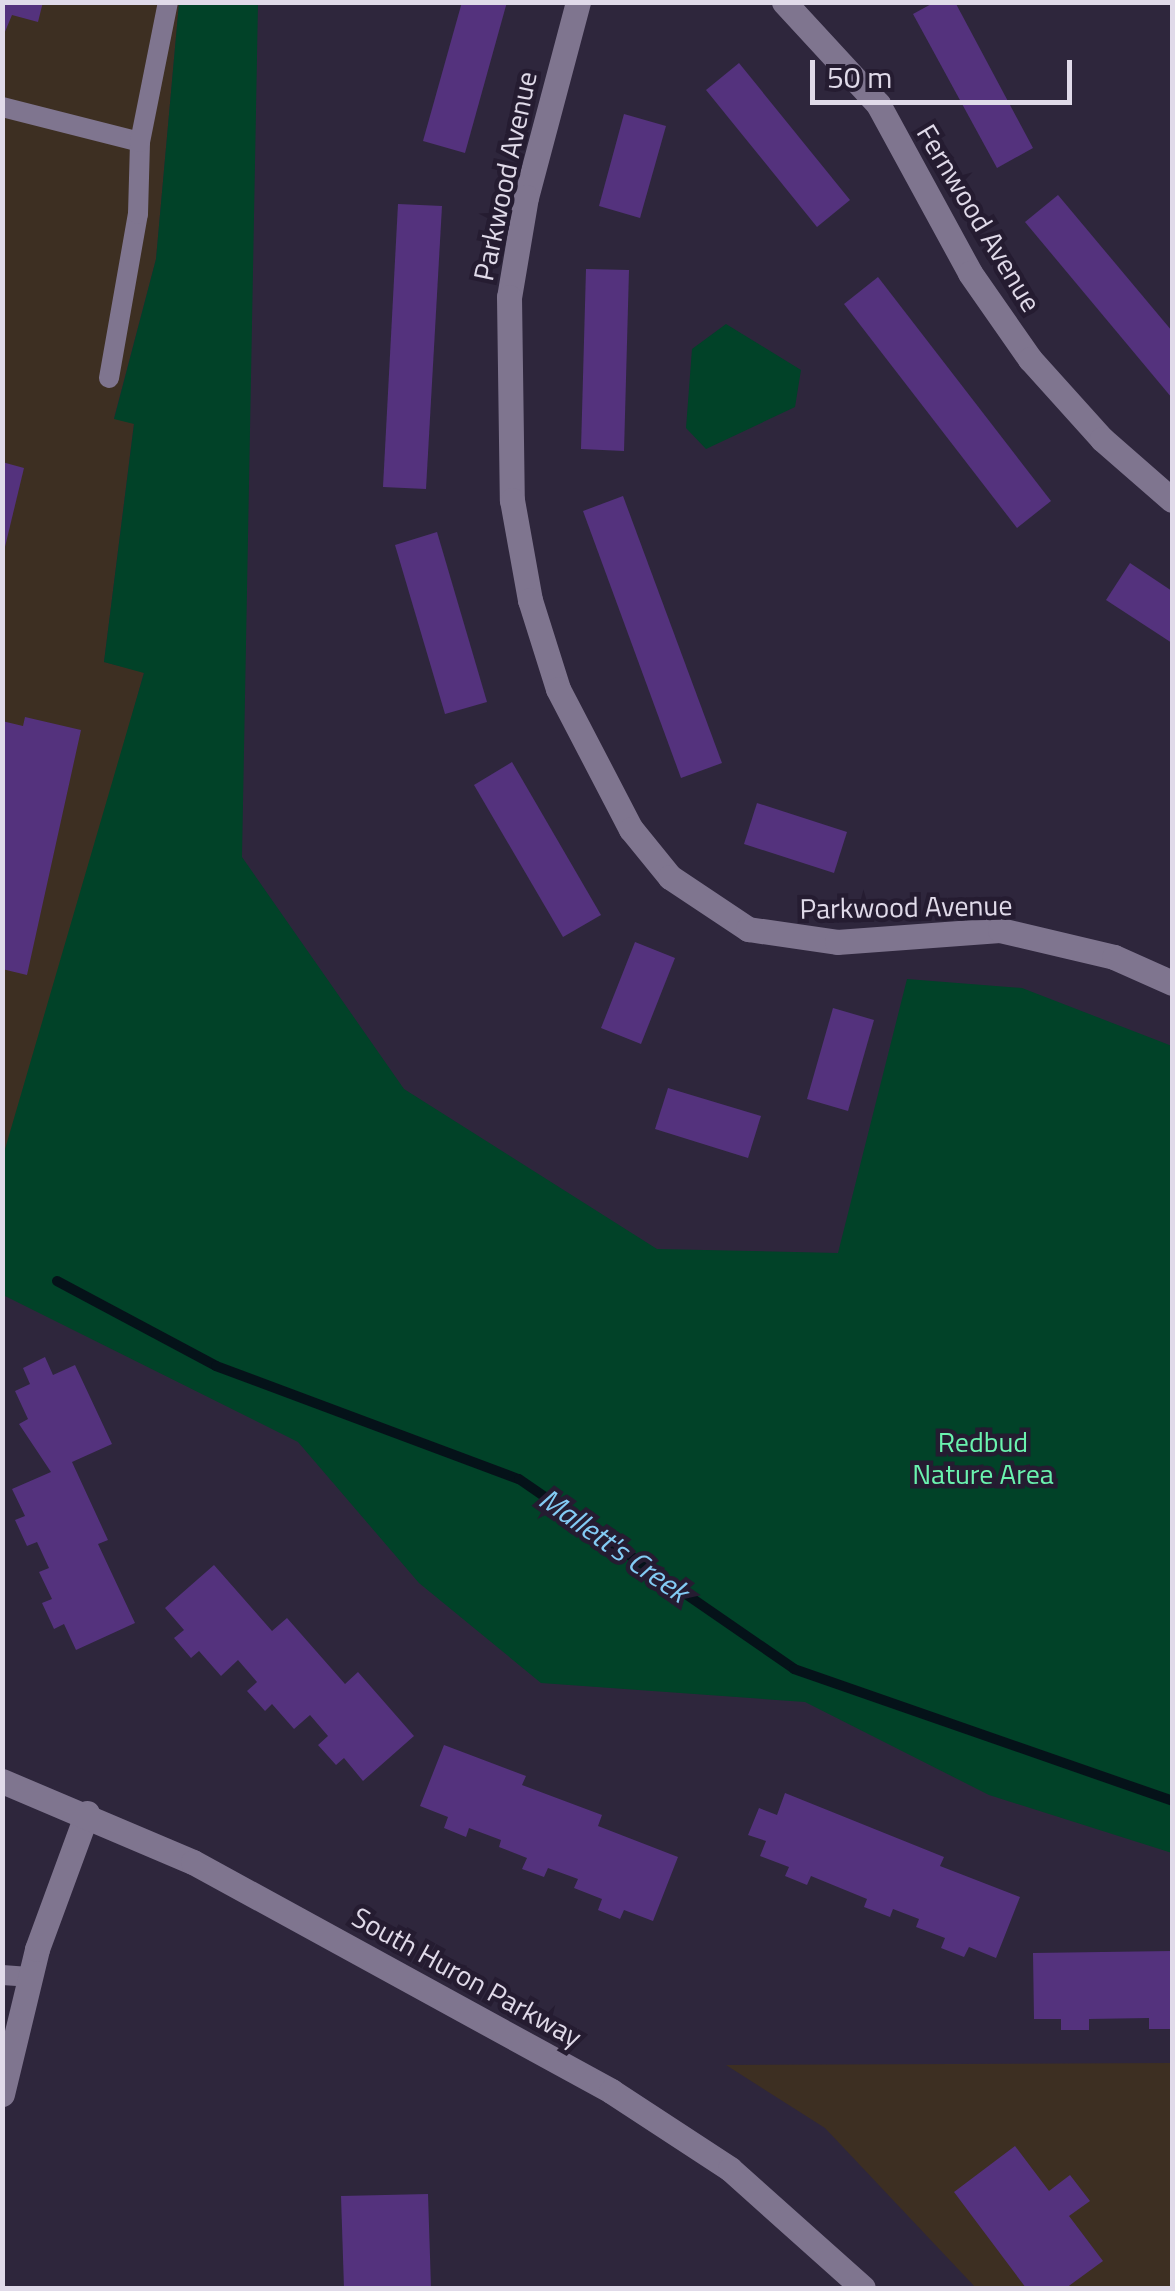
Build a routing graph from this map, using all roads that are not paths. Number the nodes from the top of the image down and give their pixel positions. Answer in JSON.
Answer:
{"nodes":[{"id":1,"x":168,"y":2,"type":"edge"},
{"id":2,"x":578,"y":2,"type":"edge"},
{"id":3,"x":784,"y":2,"type":"edge"},
{"id":4,"x":2,"y":107,"type":"edge"},
{"id":5,"x":140,"y":142,"type":"junction"},
{"id":6,"x":109,"y":378,"type":"dead end"},
{"id":7,"x":1172,"y":500,"type":"edge"},
{"id":8,"x":1172,"y":983,"type":"edge"},
{"id":9,"x":2,"y":1781,"type":"edge"},
{"id":10,"x":87,"y":1814,"type":"junction"},
{"id":11,"x":2,"y":1975,"type":"edge"},
{"id":12,"x":29,"y":1977,"type":"junction"},
{"id":13,"x":10,"y":2021,"type":"edge"},
{"id":14,"x":2,"y":2094,"type":"edge"},
{"id":15,"x":862,"y":2288,"type":"edge"}],
"edges":[{"from":1,"to":5,"type":"lane"},
{"from":2,"to":8,"type":"street","name":"Parkwood Avenue"},
{"from":3,"to":7,"type":"street","name":"Fernwood Avenue"},
{"from":4,"to":5,"type":"lane"},
{"from":5,"to":6,"type":"lane"},
{"from":9,"to":10,"type":"street","name":"South Huron Parkway"},
{"from":10,"to":12,"type":"street"},
{"from":10,"to":15,"type":"street","name":"South Huron Parkway"},
{"from":11,"to":12,"type":"lane"},
{"from":12,"to":13,"type":"street"},
{"from":13,"to":14,"type":"street"}]}
